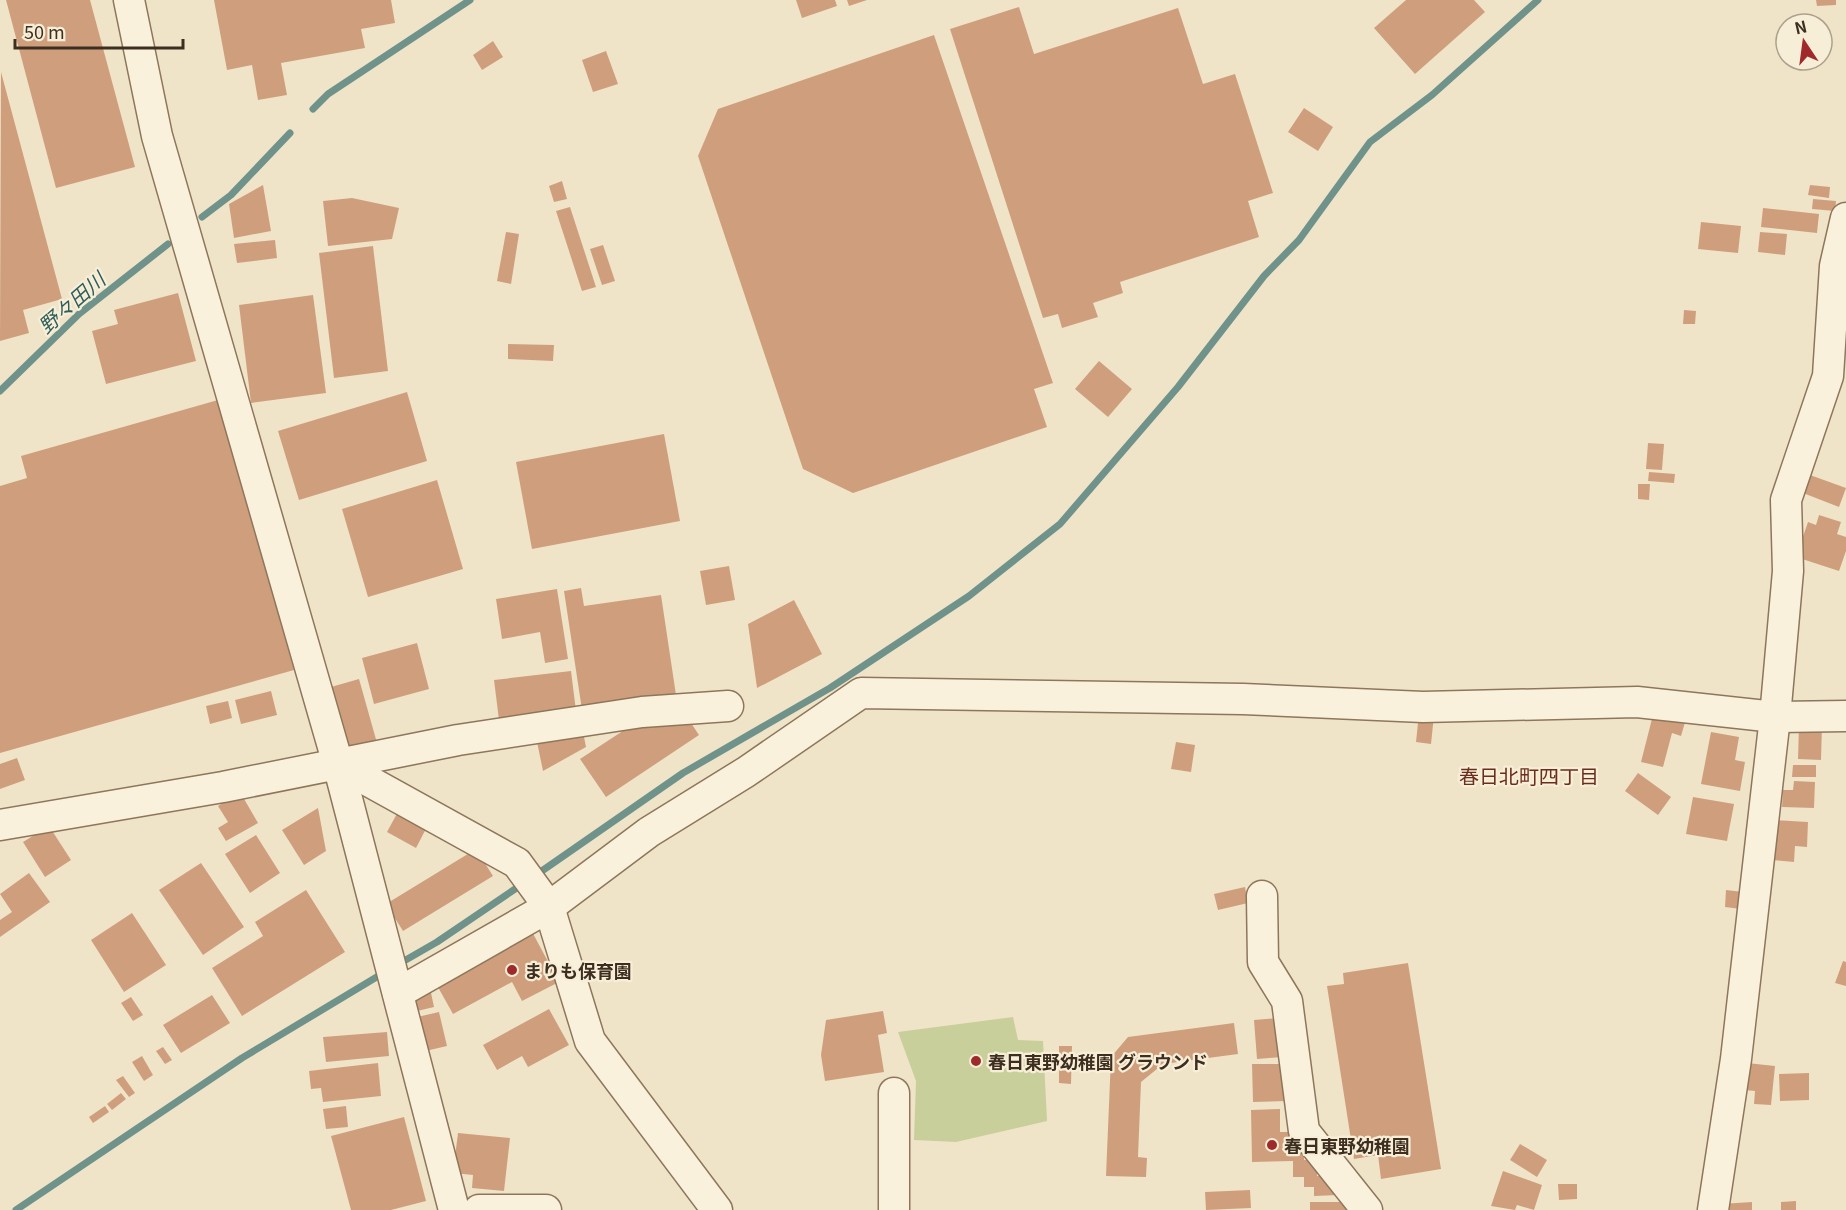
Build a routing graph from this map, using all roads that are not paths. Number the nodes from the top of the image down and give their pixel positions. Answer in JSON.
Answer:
{"nodes":[{"id":1,"x":129,"y":0,"type":"edge"},
{"id":2,"x":1846,"y":218,"type":"edge"},
{"id":3,"x":1841,"y":267,"type":"edge"},
{"id":4,"x":728,"y":706,"type":"dead end"},
{"id":5,"x":1846,"y":716,"type":"edge"},
{"id":6,"x":1775,"y":717,"type":"junction"},
{"id":7,"x":339,"y":764,"type":"junction"},
{"id":8,"x":0,"y":825,"type":"edge"},
{"id":9,"x":1262,"y":896,"type":"dead end"},
{"id":10,"x":546,"y":902,"type":"junction"},
{"id":11,"x":397,"y":988,"type":"junction"},
{"id":12,"x":894,"y":1093,"type":"dead end"},
{"id":13,"x":454,"y":1210,"type":"edge"},
{"id":14,"x":479,"y":1210,"type":"edge"},
{"id":15,"x":546,"y":1210,"type":"edge"},
{"id":16,"x":717,"y":1210,"type":"edge"},
{"id":17,"x":894,"y":1210,"type":"edge"},
{"id":18,"x":1367,"y":1210,"type":"edge"},
{"id":19,"x":1713,"y":1210,"type":"edge"}],
"edges":[{"from":1,"to":7,"type":"street"},
{"from":2,"to":3,"type":"street"},
{"from":3,"to":6,"type":"street"},
{"from":4,"to":7,"type":"street"},
{"from":5,"to":6,"type":"street"},
{"from":6,"to":10,"type":"street"},
{"from":6,"to":19,"type":"street"},
{"from":7,"to":8,"type":"street"},
{"from":7,"to":10,"type":"street"},
{"from":7,"to":11,"type":"street"},
{"from":9,"to":18,"type":"street"},
{"from":10,"to":11,"type":"street"},
{"from":10,"to":16,"type":"street"},
{"from":11,"to":13,"type":"street"},
{"from":12,"to":17,"type":"street"},
{"from":14,"to":15,"type":"street"}]}
